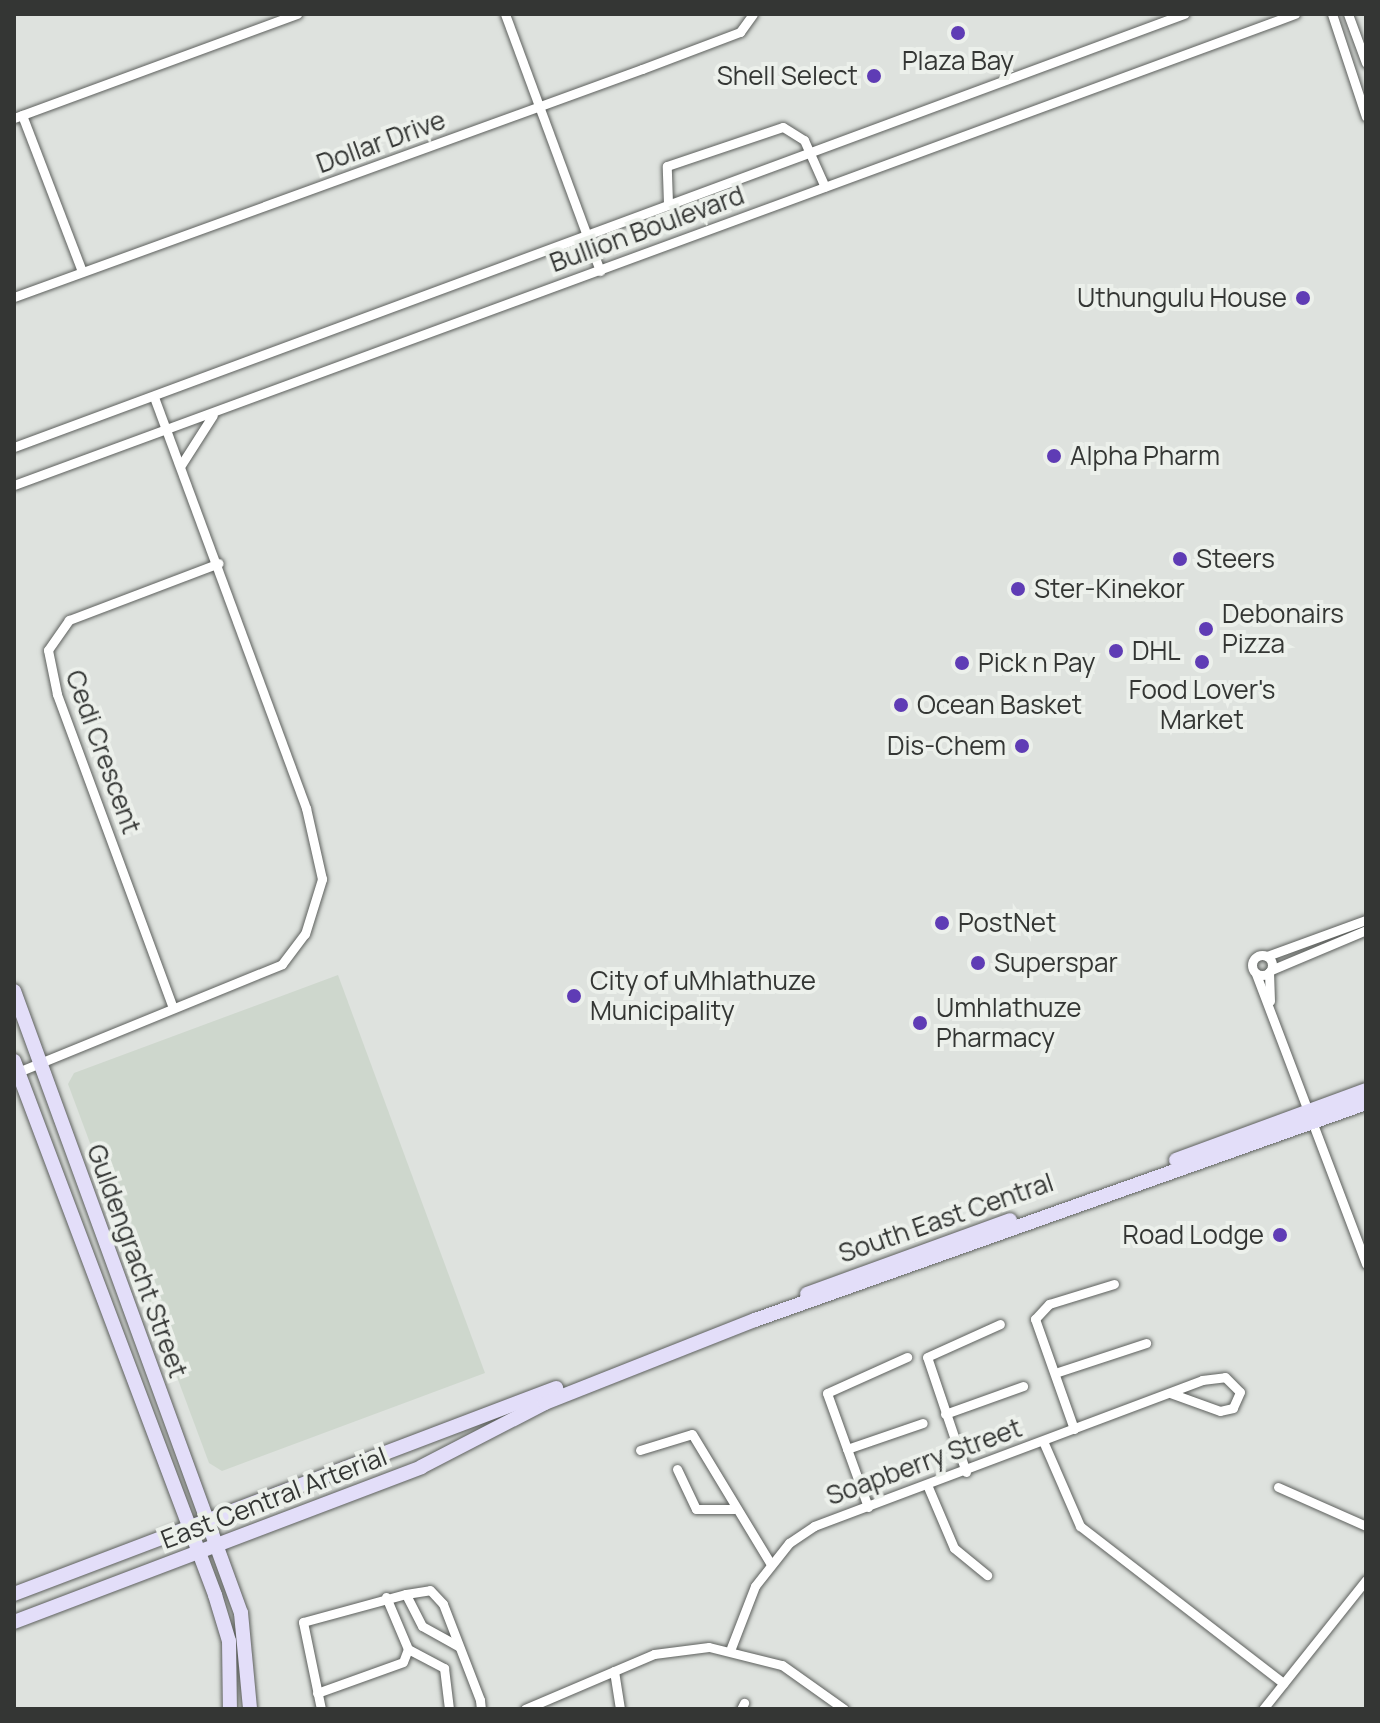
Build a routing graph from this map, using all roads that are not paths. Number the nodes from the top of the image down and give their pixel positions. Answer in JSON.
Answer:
{"nodes":[{"id":1,"x":297,"y":14,"type":"edge"},
{"id":2,"x":505,"y":14,"type":"edge"},
{"id":3,"x":753,"y":14,"type":"edge"},
{"id":4,"x":1184,"y":14,"type":"edge"},
{"id":5,"x":1295,"y":14,"type":"edge"},
{"id":6,"x":1332,"y":14,"type":"edge"},
{"id":7,"x":1348,"y":14,"type":"edge"},
{"id":8,"x":1366,"y":63,"type":"edge"},
{"id":9,"x":539,"y":108,"type":"junction"},
{"id":10,"x":18,"y":117,"type":"edge"},
{"id":11,"x":1366,"y":117,"type":"edge"},
{"id":12,"x":812,"y":151,"type":"junction"},
{"id":13,"x":825,"y":187,"type":"junction"},
{"id":14,"x":668,"y":203,"type":"junction"},
{"id":15,"x":586,"y":233,"type":"junction"},
{"id":16,"x":82,"y":271,"type":"junction"},
{"id":17,"x":600,"y":271,"type":"junction"},
{"id":18,"x":14,"y":297,"type":"edge"},
{"id":19,"x":154,"y":397,"type":"junction"},
{"id":20,"x":218,"y":410,"type":"junction"},
{"id":21,"x":167,"y":429,"type":"junction"},
{"id":22,"x":14,"y":447,"type":"edge"},
{"id":23,"x":181,"y":465,"type":"junction"},
{"id":24,"x":14,"y":485,"type":"edge"},
{"id":25,"x":219,"y":563,"type":"junction"},
{"id":26,"x":1366,"y":920,"type":"edge"},
{"id":27,"x":1366,"y":930,"type":"edge"},
{"id":28,"x":1267,"y":956,"type":"junction"},
{"id":29,"x":1270,"y":971,"type":"junction"},
{"id":30,"x":1256,"y":974,"type":"junction"},
{"id":31,"x":14,"y":991,"type":"edge"},
{"id":32,"x":1270,"y":1004,"type":"junction"},
{"id":33,"x":173,"y":1008,"type":"junction"},
{"id":34,"x":42,"y":1065,"type":"junction"},
{"id":35,"x":16,"y":1066,"type":"edge"},
{"id":36,"x":1366,"y":1090,"type":"edge"},
{"id":37,"x":1366,"y":1103,"type":"edge"},
{"id":38,"x":1312,"y":1116,"type":"junction"},
{"id":39,"x":1366,"y":1264,"type":"edge"},
{"id":40,"x":1114,"y":1284,"type":"dead end"},
{"id":41,"x":1000,"y":1324,"type":"dead end"},
{"id":42,"x":1146,"y":1343,"type":"dead end"},
{"id":43,"x":907,"y":1357,"type":"dead end"},
{"id":44,"x":1055,"y":1373,"type":"junction"},
{"id":45,"x":1023,"y":1386,"type":"dead end"},
{"id":46,"x":1170,"y":1393,"type":"junction"},
{"id":47,"x":543,"y":1398,"type":"junction"},
{"id":48,"x":945,"y":1414,"type":"junction"},
{"id":49,"x":923,"y":1423,"type":"dead end"},
{"id":50,"x":1074,"y":1429,"type":"junction"},
{"id":51,"x":1043,"y":1441,"type":"junction"},
{"id":52,"x":847,"y":1449,"type":"junction"},
{"id":53,"x":640,"y":1450,"type":"dead end"},
{"id":54,"x":677,"y":1469,"type":"dead end"},
{"id":55,"x":966,"y":1472,"type":"junction"},
{"id":56,"x":928,"y":1487,"type":"junction"},
{"id":57,"x":1278,"y":1487,"type":"dead end"},
{"id":58,"x":868,"y":1507,"type":"junction"},
{"id":59,"x":734,"y":1509,"type":"junction"},
{"id":60,"x":206,"y":1523,"type":"junction"},
{"id":61,"x":1366,"y":1526,"type":"edge"},
{"id":62,"x":188,"y":1530,"type":"junction"},
{"id":63,"x":214,"y":1547,"type":"junction"},
{"id":64,"x":197,"y":1554,"type":"junction"},
{"id":65,"x":770,"y":1563,"type":"junction"},
{"id":66,"x":987,"y":1575,"type":"dead end"},
{"id":67,"x":1366,"y":1580,"type":"edge"},
{"id":68,"x":14,"y":1594,"type":"edge"},
{"id":69,"x":406,"y":1594,"type":"junction"},
{"id":70,"x":386,"y":1597,"type":"junction"},
{"id":71,"x":14,"y":1622,"type":"edge"},
{"id":72,"x":458,"y":1646,"type":"junction"},
{"id":73,"x":731,"y":1648,"type":"junction"},
{"id":74,"x":408,"y":1649,"type":"junction"},
{"id":75,"x":614,"y":1671,"type":"junction"},
{"id":76,"x":1283,"y":1683,"type":"junction"},
{"id":77,"x":317,"y":1693,"type":"junction"},
{"id":78,"x":1266,"y":1708,"type":"edge"},
{"id":79,"x":230,"y":1709,"type":"edge"},
{"id":80,"x":250,"y":1709,"type":"edge"},
{"id":81,"x":321,"y":1709,"type":"edge"},
{"id":82,"x":449,"y":1709,"type":"edge"},
{"id":83,"x":481,"y":1709,"type":"edge"},
{"id":84,"x":525,"y":1709,"type":"edge"},
{"id":85,"x":620,"y":1709,"type":"edge"},
{"id":86,"x":844,"y":1709,"type":"edge"}],
"edges":[{"from":1,"to":10,"type":"street"},
{"from":2,"to":9,"type":"street"},
{"from":3,"to":9,"type":"street","name":"Dollar Drive"},
{"from":4,"to":12,"type":"street","name":"Bullion Boulevard"},
{"from":5,"to":13,"type":"street","name":"Bullion Boulevard"},
{"from":6,"to":11,"type":"street"},
{"from":7,"to":8,"type":"street"},
{"from":9,"to":15,"type":"street"},
{"from":9,"to":16,"type":"street","name":"Dollar Drive"},
{"from":10,"to":16,"type":"street"},
{"from":12,"to":13,"type":"street"},
{"from":12,"to":14,"type":"street","name":"Bullion Boulevard"},
{"from":12,"to":14,"type":"street"},
{"from":13,"to":17,"type":"street","name":"Bullion Boulevard"},
{"from":14,"to":15,"type":"street","name":"Bullion Boulevard"},
{"from":15,"to":17,"type":"street"},
{"from":15,"to":19,"type":"street","name":"Bullion Boulevard"},
{"from":16,"to":18,"type":"street","name":"Dollar Drive"},
{"from":17,"to":20,"type":"street","name":"Bullion Boulevard"},
{"from":19,"to":21,"type":"street"},
{"from":19,"to":22,"type":"street","name":"Bullion Boulevard"},
{"from":20,"to":21,"type":"street","name":"Bullion Boulevard"},
{"from":20,"to":23,"type":"street"},
{"from":21,"to":23,"type":"street"},
{"from":21,"to":24,"type":"street","name":"Bullion Boulevard"},
{"from":23,"to":25,"type":"street"},
{"from":25,"to":33,"type":"street"},
{"from":25,"to":33,"type":"street","name":"Cedi Crescent"},
{"from":26,"to":28,"type":"street"},
{"from":27,"to":29,"type":"street"},
{"from":28,"to":29,"type":"street"},
{"from":28,"to":30,"type":"street"},
{"from":29,"to":30,"type":"street"},
{"from":29,"to":32,"type":"street"},
{"from":30,"to":32,"type":"street"},
{"from":31,"to":34,"type":"street","name":"Guldengracht Street"},
{"from":32,"to":38,"type":"street"},
{"from":33,"to":34,"type":"street"},
{"from":34,"to":35,"type":"street"},
{"from":34,"to":60,"type":"street","name":"Guldengracht Street"},
{"from":35,"to":62,"type":"street","name":"Guldengracht Street"},
{"from":36,"to":38,"type":"street","name":"South East Central"},
{"from":37,"to":38,"type":"street","name":"South East Central"},
{"from":38,"to":39,"type":"street"},
{"from":38,"to":47,"type":"street","name":"South East Central"},
{"from":40,"to":44,"type":"street"},
{"from":41,"to":48,"type":"street"},
{"from":42,"to":44,"type":"street"},
{"from":43,"to":52,"type":"street"},
{"from":44,"to":50,"type":"street"},
{"from":45,"to":48,"type":"street"},
{"from":46,"to":46,"type":"street"},
{"from":46,"to":50,"type":"street"},
{"from":47,"to":60,"type":"street","name":"East Central Arterial"},
{"from":47,"to":63,"type":"street","name":"East Central Arterial"},
{"from":48,"to":55,"type":"street"},
{"from":49,"to":52,"type":"street"},
{"from":50,"to":51,"type":"street"},
{"from":51,"to":55,"type":"street","name":"Soapberry Street"},
{"from":51,"to":76,"type":"street","name":"Soapberry Street"},
{"from":52,"to":58,"type":"street"},
{"from":53,"to":59,"type":"street"},
{"from":54,"to":59,"type":"street"},
{"from":55,"to":56,"type":"street","name":"Soapberry Street"},
{"from":56,"to":58,"type":"street","name":"Soapberry Street"},
{"from":56,"to":66,"type":"street"},
{"from":57,"to":61,"type":"street"},
{"from":58,"to":65,"type":"street","name":"Soapberry Street"},
{"from":59,"to":65,"type":"street"},
{"from":60,"to":62,"type":"street","name":"East Central Arterial"},
{"from":60,"to":63,"type":"street","name":"Guldengracht Street"},
{"from":62,"to":64,"type":"street","name":"Guldengracht Street"},
{"from":62,"to":68,"type":"street","name":"East Central Arterial"},
{"from":63,"to":64,"type":"street","name":"East Central Arterial"},
{"from":63,"to":80,"type":"street","name":"Guldengracht Street"},
{"from":64,"to":71,"type":"street","name":"East Central Arterial"},
{"from":64,"to":79,"type":"street","name":"Guldengracht Street"},
{"from":65,"to":73,"type":"street","name":"Soapberry Street"},
{"from":67,"to":76,"type":"street"},
{"from":69,"to":70,"type":"street"},
{"from":69,"to":72,"type":"street"},
{"from":69,"to":72,"type":"street"},
{"from":70,"to":74,"type":"street"},
{"from":70,"to":77,"type":"street"},
{"from":72,"to":83,"type":"street"},
{"from":73,"to":75,"type":"street"},
{"from":73,"to":86,"type":"street"},
{"from":74,"to":77,"type":"street"},
{"from":74,"to":82,"type":"street"},
{"from":75,"to":84,"type":"street"},
{"from":75,"to":85,"type":"street"},
{"from":76,"to":78,"type":"street"},
{"from":77,"to":81,"type":"street"}]}
